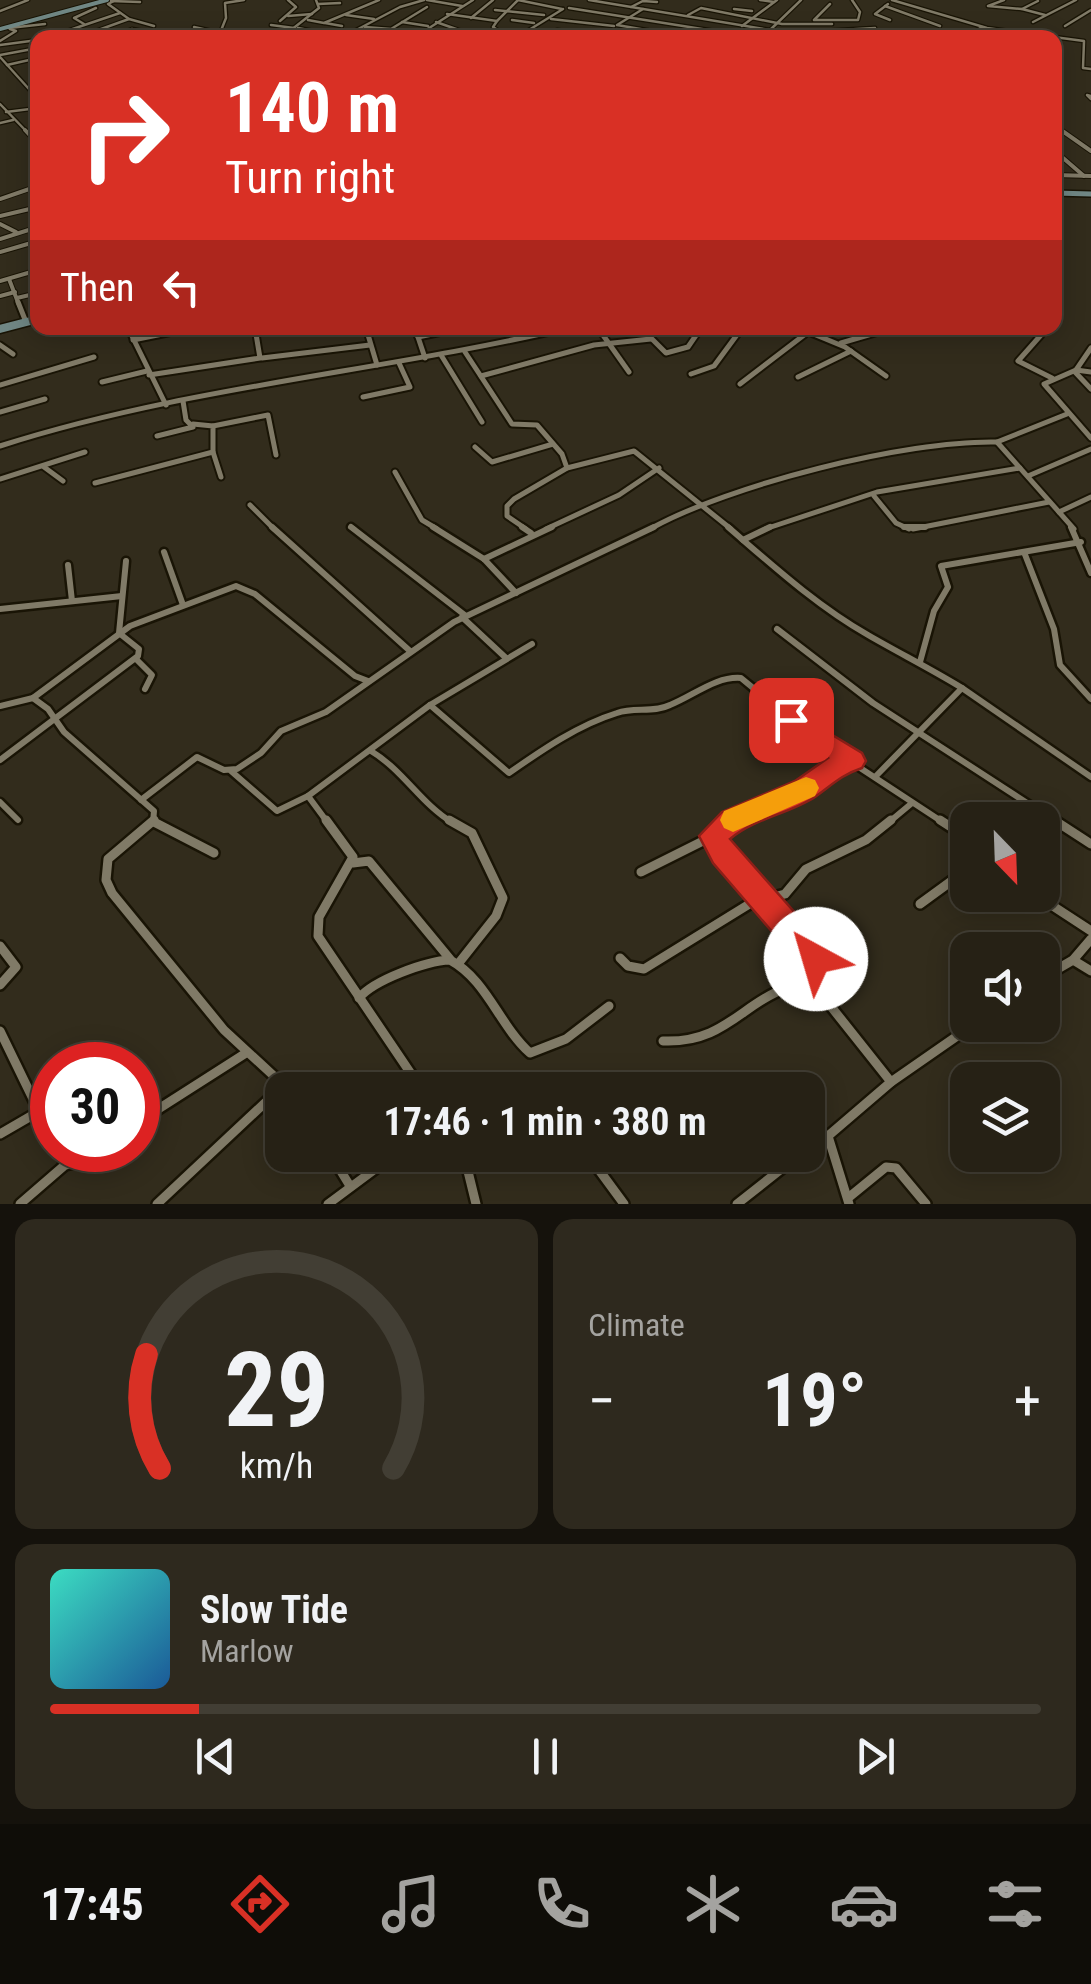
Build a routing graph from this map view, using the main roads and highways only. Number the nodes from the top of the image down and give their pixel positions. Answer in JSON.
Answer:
{"nodes":[{"id":1,"x":88,"y":0,"type":"edge"},
{"id":2,"x":110,"y":0,"type":"edge"},
{"id":3,"x":98,"y":5,"type":"edge"},
{"id":4,"x":4,"y":28,"type":"edge"},
{"id":5,"x":1062,"y":193,"type":"edge"},
{"id":6,"x":1091,"y":194,"type":"edge"},
{"id":7,"x":30,"y":321,"type":"edge"},
{"id":8,"x":0,"y":329,"type":"edge"}],
"edges":[{"from":1,"to":3,"type":"main road"},
{"from":2,"to":3,"type":"main road"},
{"from":3,"to":4,"type":"main road"},
{"from":5,"to":6,"type":"main road"},
{"from":7,"to":8,"type":"main road"}]}
